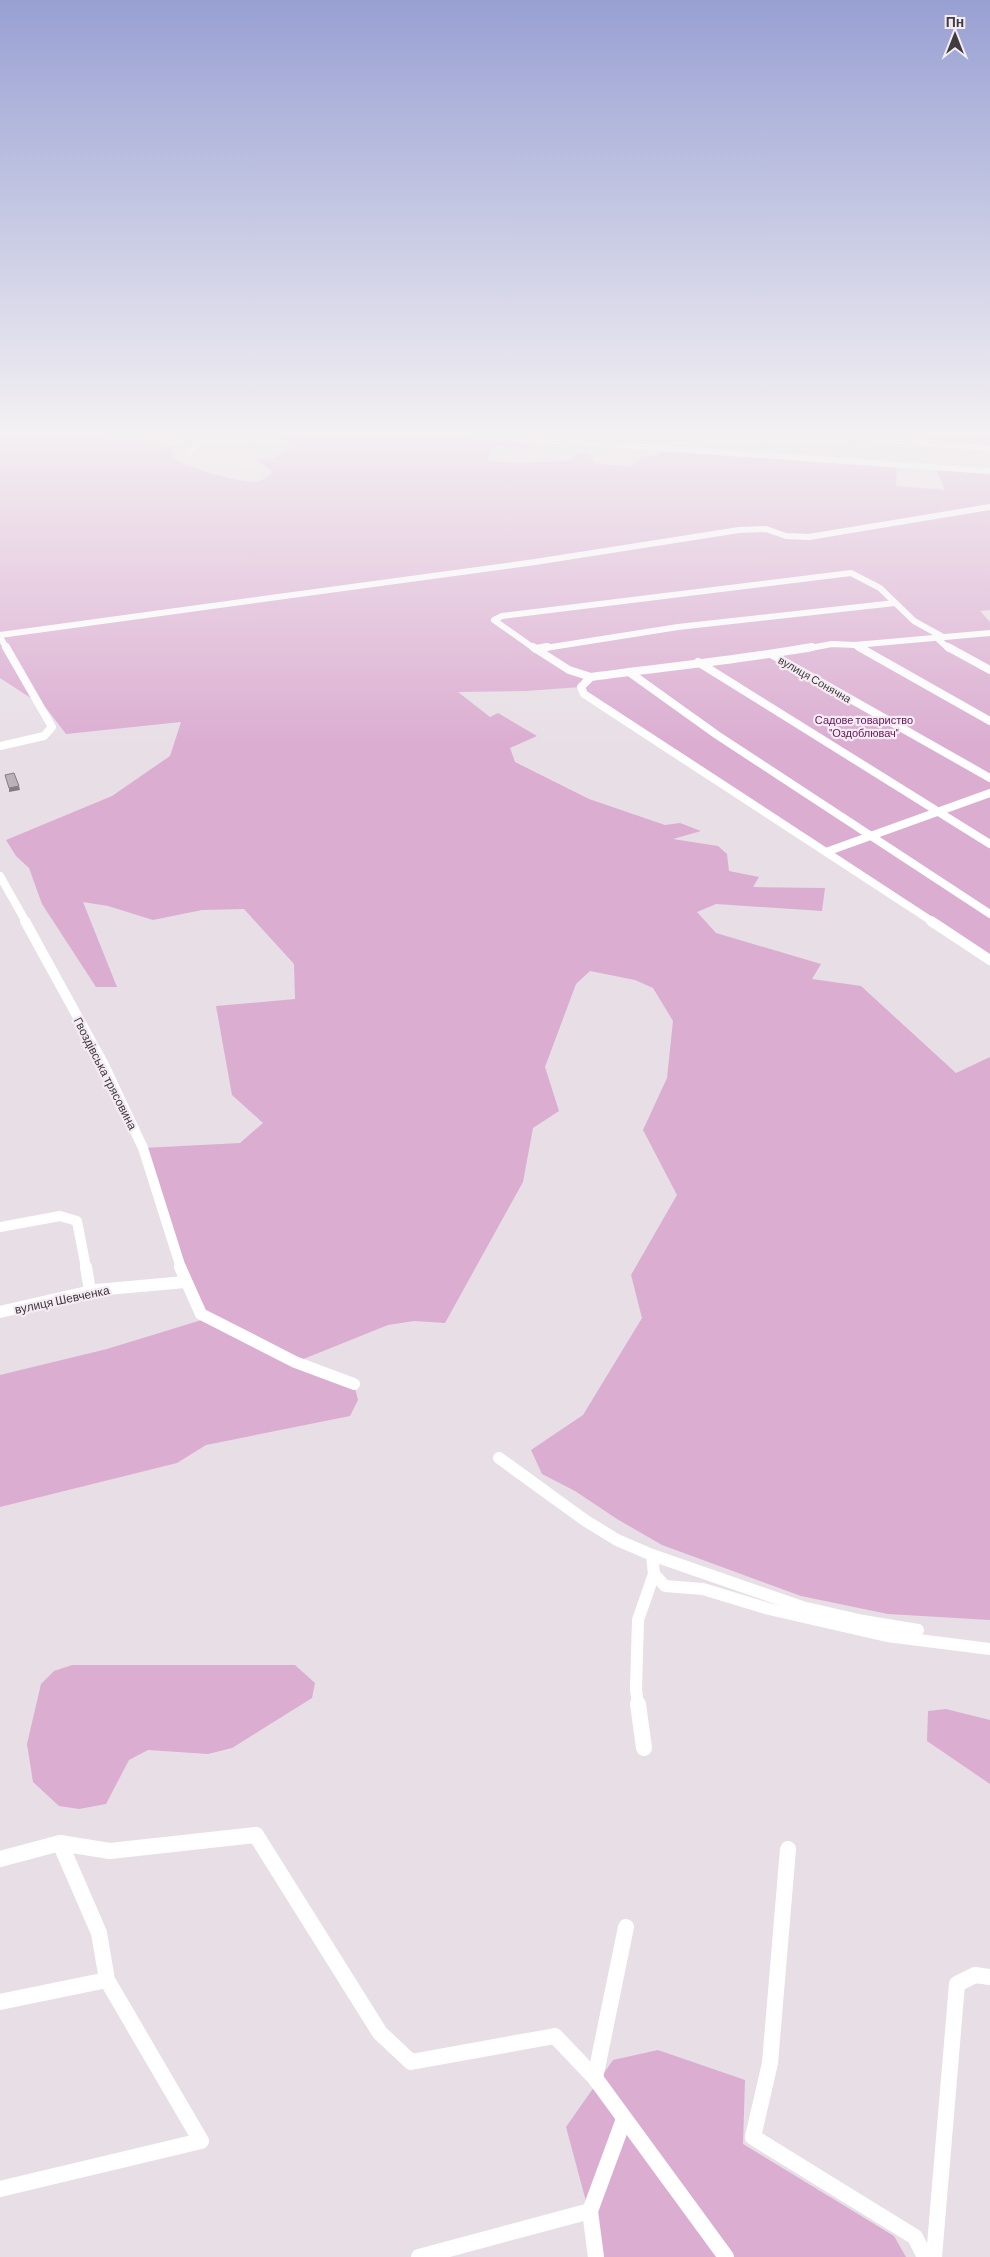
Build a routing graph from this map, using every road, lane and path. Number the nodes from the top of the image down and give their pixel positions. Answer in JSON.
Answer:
{"nodes":[{"id":1,"x":699,"y":536,"type":"edge"},
{"id":2,"x":794,"y":536,"type":"edge"},
{"id":3,"x":813,"y":536,"type":"edge"},
{"id":4,"x":895,"y":603,"type":"junction"},
{"id":5,"x":990,"y":633,"type":"edge"},
{"id":6,"x":0,"y":636,"type":"edge"},
{"id":7,"x":940,"y":638,"type":"junction"},
{"id":8,"x":855,"y":645,"type":"junction"},
{"id":9,"x":536,"y":649,"type":"junction"},
{"id":10,"x":771,"y":654,"type":"junction"},
{"id":11,"x":698,"y":662,"type":"junction"},
{"id":12,"x":990,"y":670,"type":"edge"},
{"id":13,"x":630,"y":672,"type":"junction"},
{"id":14,"x":591,"y":678,"type":"junction"},
{"id":15,"x":990,"y":721,"type":"edge"},
{"id":16,"x":0,"y":746,"type":"edge"},
{"id":17,"x":990,"y":778,"type":"edge"},
{"id":18,"x":990,"y":794,"type":"edge"},
{"id":19,"x":938,"y":812,"type":"junction"},
{"id":20,"x":869,"y":835,"type":"junction"},
{"id":21,"x":990,"y":844,"type":"edge"},
{"id":22,"x":826,"y":852,"type":"junction"},
{"id":23,"x":0,"y":876,"type":"edge"},
{"id":24,"x":990,"y":914,"type":"edge"},
{"id":25,"x":990,"y":960,"type":"edge"},
{"id":26,"x":0,"y":1227,"type":"edge"},
{"id":27,"x":185,"y":1282,"type":"junction"},
{"id":28,"x":90,"y":1291,"type":"junction"},
{"id":29,"x":0,"y":1312,"type":"edge"},
{"id":30,"x":354,"y":1384,"type":"dead end"},
{"id":31,"x":499,"y":1458,"type":"dead end"},
{"id":32,"x":652,"y":1555,"type":"junction"},
{"id":33,"x":654,"y":1574,"type":"junction"},
{"id":34,"x":918,"y":1630,"type":"dead end"},
{"id":35,"x":990,"y":1649,"type":"edge"},
{"id":36,"x":644,"y":1748,"type":"dead end"},
{"id":37,"x":60,"y":1843,"type":"junction"},
{"id":38,"x":788,"y":1849,"type":"dead end"},
{"id":39,"x":0,"y":1859,"type":"edge"},
{"id":40,"x":626,"y":1927,"type":"dead end"},
{"id":41,"x":990,"y":1977,"type":"edge"},
{"id":42,"x":107,"y":1980,"type":"junction"},
{"id":43,"x":0,"y":2002,"type":"edge"},
{"id":44,"x":595,"y":2078,"type":"junction"},
{"id":45,"x":624,"y":2119,"type":"junction"},
{"id":46,"x":0,"y":2189,"type":"edge"},
{"id":47,"x":590,"y":2211,"type":"junction"},
{"id":48,"x":419,"y":2257,"type":"edge"},
{"id":49,"x":596,"y":2257,"type":"edge"},
{"id":50,"x":726,"y":2257,"type":"edge"},
{"id":51,"x":925,"y":2257,"type":"edge"},
{"id":52,"x":934,"y":2257,"type":"edge"}],
"edges":[{"from":1,"to":6,"type":"street"},
{"from":2,"to":3,"type":"street"},
{"from":4,"to":7,"type":"street"},
{"from":4,"to":9,"type":"street"},
{"from":4,"to":9,"type":"street"},
{"from":5,"to":7,"type":"street"},
{"from":6,"to":16,"type":"street"},
{"from":7,"to":8,"type":"street"},
{"from":7,"to":12,"type":"street"},
{"from":8,"to":10,"type":"street"},
{"from":8,"to":15,"type":"street"},
{"from":9,"to":14,"type":"street"},
{"from":10,"to":11,"type":"street"},
{"from":10,"to":17,"type":"street","name":"вулиця Сонячна"},
{"from":11,"to":13,"type":"street"},
{"from":11,"to":19,"type":"street"},
{"from":13,"to":14,"type":"street"},
{"from":13,"to":20,"type":"street"},
{"from":14,"to":22,"type":"street"},
{"from":18,"to":19,"type":"street"},
{"from":19,"to":20,"type":"street"},
{"from":19,"to":21,"type":"street"},
{"from":20,"to":22,"type":"street"},
{"from":20,"to":24,"type":"street"},
{"from":22,"to":25,"type":"street"},
{"from":23,"to":27,"type":"street","name":"Гвоздівська трясовина"},
{"from":26,"to":28,"type":"street"},
{"from":27,"to":28,"type":"street","name":"вулиця Шевченка"},
{"from":27,"to":30,"type":"street","name":"Гвоздівська трясовина"},
{"from":28,"to":29,"type":"street","name":"вулиця Шевченка"},
{"from":31,"to":32,"type":"street"},
{"from":32,"to":33,"type":"street"},
{"from":32,"to":34,"type":"street"},
{"from":33,"to":35,"type":"street"},
{"from":33,"to":36,"type":"street"},
{"from":37,"to":39,"type":"street"},
{"from":37,"to":42,"type":"street"},
{"from":37,"to":44,"type":"street"},
{"from":38,"to":51,"type":"street"},
{"from":40,"to":44,"type":"street"},
{"from":41,"to":52,"type":"street"},
{"from":42,"to":43,"type":"street"},
{"from":42,"to":46,"type":"street"},
{"from":44,"to":45,"type":"street"},
{"from":45,"to":47,"type":"street"},
{"from":45,"to":50,"type":"street"},
{"from":47,"to":48,"type":"street"},
{"from":47,"to":49,"type":"street"}]}
